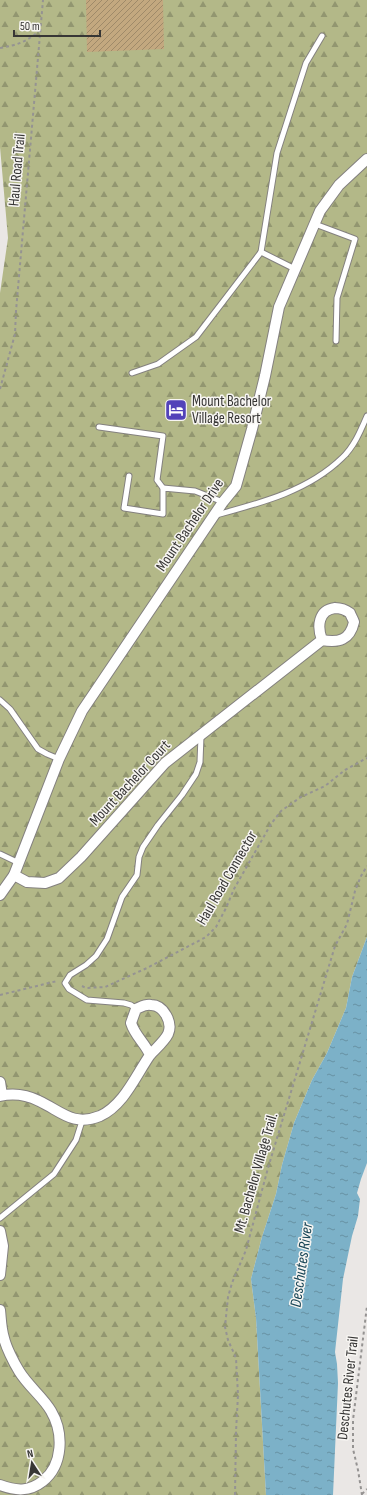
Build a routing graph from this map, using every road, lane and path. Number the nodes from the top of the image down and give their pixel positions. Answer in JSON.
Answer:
{"nodes":[{"id":1,"x":43,"y":0,"type":"edge"},
{"id":2,"x":41,"y":29,"type":"junction"},
{"id":3,"x":322,"y":36,"type":"dead end"},
{"id":4,"x":0,"y":48,"type":"edge"},
{"id":5,"x":367,"y":160,"type":"edge"},
{"id":6,"x":315,"y":224,"type":"junction"},
{"id":7,"x":261,"y":252,"type":"junction"},
{"id":8,"x":295,"y":268,"type":"junction"},
{"id":9,"x":336,"y":341,"type":"dead end"},
{"id":10,"x":132,"y":373,"type":"dead end"},
{"id":11,"x":0,"y":389,"type":"edge"},
{"id":12,"x":367,"y":416,"type":"edge"},
{"id":13,"x":99,"y":427,"type":"dead end"},
{"id":14,"x":128,"y":476,"type":"dead end"},
{"id":15,"x":163,"y":488,"type":"junction"},
{"id":16,"x":223,"y":502,"type":"junction"},
{"id":17,"x":216,"y":515,"type":"junction"},
{"id":18,"x":322,"y":640,"type":"dead end"},
{"id":19,"x":0,"y":700,"type":"edge"},
{"id":20,"x":201,"y":733,"type":"junction"},
{"id":21,"x":367,"y":758,"type":"edge"},
{"id":22,"x":59,"y":759,"type":"junction"},
{"id":23,"x":0,"y":854,"type":"edge"},
{"id":24,"x":19,"y":864,"type":"junction"},
{"id":25,"x":367,"y":866,"type":"edge"},
{"id":26,"x":14,"y":875,"type":"junction"},
{"id":27,"x":0,"y":895,"type":"edge"},
{"id":28,"x":66,"y":980,"type":"junction"},
{"id":29,"x":0,"y":995,"type":"edge"},
{"id":30,"x":136,"y":1009,"type":"junction"},
{"id":31,"x":150,"y":1055,"type":"junction"},
{"id":32,"x":0,"y":1082,"type":"edge"},
{"id":33,"x":1,"y":1095,"type":"edge"},
{"id":34,"x":82,"y":1120,"type":"junction"},
{"id":35,"x":0,"y":1218,"type":"edge"},
{"id":36,"x":0,"y":1231,"type":"edge"},
{"id":37,"x":0,"y":1275,"type":"edge"},
{"id":38,"x":367,"y":1306,"type":"edge"},
{"id":39,"x":0,"y":1310,"type":"edge"},
{"id":40,"x":5,"y":1489,"type":"edge"},
{"id":41,"x":367,"y":1489,"type":"edge"},
{"id":42,"x":362,"y":1494,"type":"edge"},
{"id":43,"x":235,"y":1495,"type":"edge"}],
"edges":[{"from":1,"to":2,"type":"path","name":"Haul Road Trail"},
{"from":2,"to":4,"type":"path"},
{"from":2,"to":11,"type":"path","name":"Haul Road Trail"},
{"from":3,"to":7,"type":"lane"},
{"from":5,"to":6,"type":"street","name":"Mount Bachelor Drive"},
{"from":6,"to":8,"type":"street","name":"Mount Bachelor Drive"},
{"from":6,"to":9,"type":"lane"},
{"from":7,"to":8,"type":"lane"},
{"from":7,"to":10,"type":"lane"},
{"from":8,"to":16,"type":"street","name":"Mount Bachelor Drive"},
{"from":12,"to":17,"type":"lane"},
{"from":13,"to":15,"type":"lane"},
{"from":14,"to":15,"type":"lane"},
{"from":15,"to":16,"type":"lane"},
{"from":16,"to":17,"type":"street","name":"Mount Bachelor Drive"},
{"from":17,"to":22,"type":"street","name":"Mount Bachelor Drive"},
{"from":18,"to":20,"type":"street","name":"Mount Bachelor Court"},
{"from":19,"to":22,"type":"lane"},
{"from":20,"to":26,"type":"street","name":"Mount Bachelor Court"},
{"from":20,"to":28,"type":"lane"},
{"from":21,"to":28,"type":"path","name":"Haul Road Connector"},
{"from":22,"to":24,"type":"street","name":"Mount Bachelor Drive"},
{"from":23,"to":24,"type":"lane"},
{"from":24,"to":26,"type":"street","name":"Mount Bachelor Drive"},
{"from":25,"to":43,"type":"path","name":"Mt. Bachelor Village Trail."},
{"from":26,"to":27,"type":"street","name":"Mount Bachelor Drive"},
{"from":28,"to":29,"type":"path"},
{"from":28,"to":30,"type":"lane"},
{"from":30,"to":31,"type":"street"},
{"from":30,"to":31,"type":"street"},
{"from":31,"to":34,"type":"street"},
{"from":32,"to":33,"type":"street"},
{"from":33,"to":34,"type":"street"},
{"from":34,"to":35,"type":"lane"},
{"from":36,"to":37,"type":"street"},
{"from":38,"to":42,"type":"path","name":"Deschutes River Trail"},
{"from":39,"to":40,"type":"street"},
{"from":41,"to":42,"type":"path"}]}
